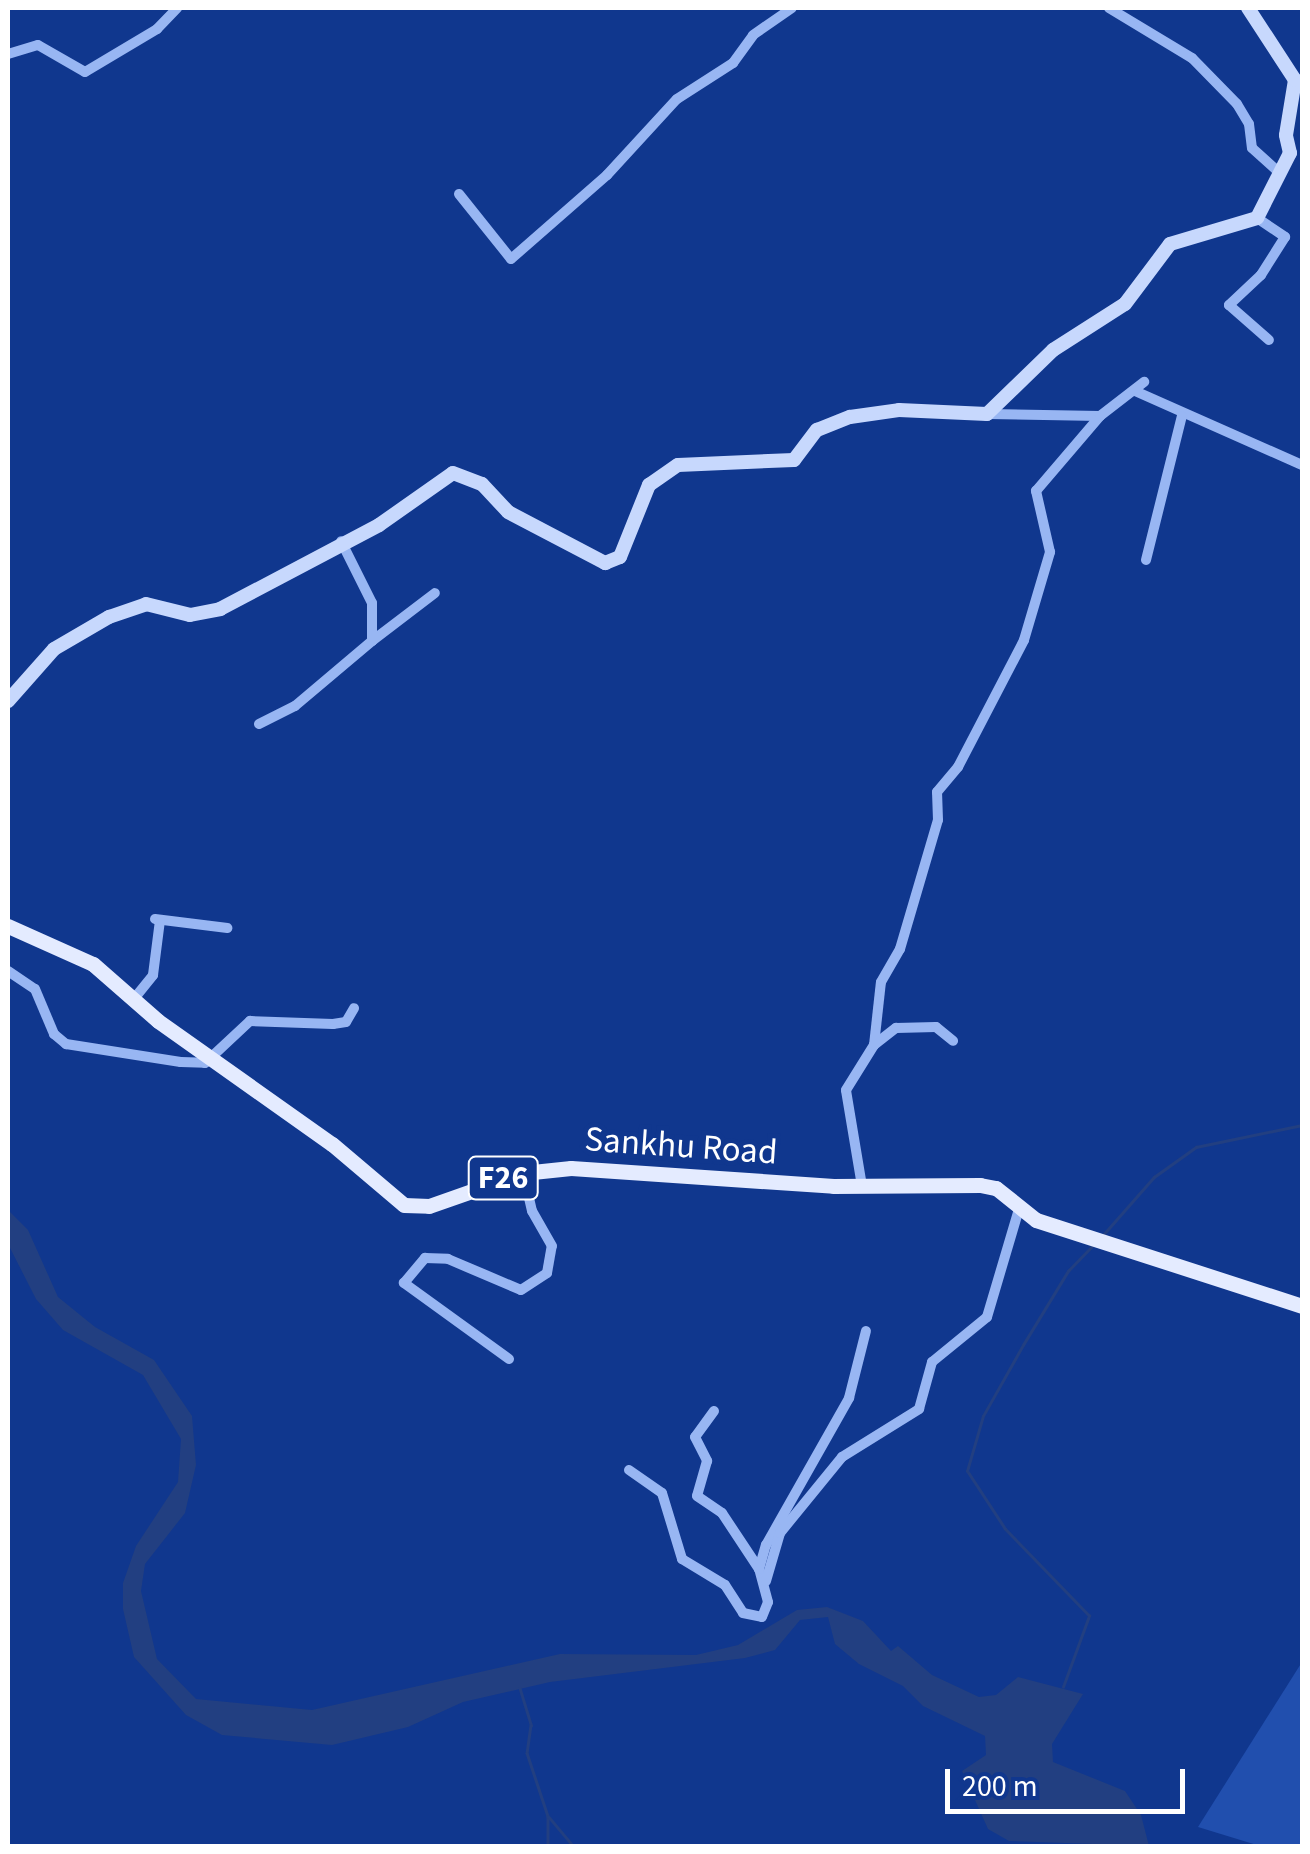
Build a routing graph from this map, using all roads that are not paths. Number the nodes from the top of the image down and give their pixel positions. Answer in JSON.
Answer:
{"nodes":[{"id":1,"x":177,"y":8,"type":"edge"},
{"id":2,"x":792,"y":8,"type":"edge"},
{"id":3,"x":1108,"y":8,"type":"edge"},
{"id":4,"x":1248,"y":8,"type":"edge"},
{"id":5,"x":8,"y":54,"type":"edge"},
{"id":6,"x":1280,"y":174,"type":"junction"},
{"id":7,"x":459,"y":194,"type":"dead end"},
{"id":8,"x":1257,"y":218,"type":"junction"},
{"id":9,"x":1269,"y":340,"type":"dead end"},
{"id":10,"x":987,"y":414,"type":"junction"},
{"id":11,"x":1100,"y":416,"type":"junction"},
{"id":12,"x":1182,"y":416,"type":"junction"},
{"id":13,"x":1302,"y":466,"type":"edge"},
{"id":14,"x":340,"y":540,"type":"junction"},
{"id":15,"x":1146,"y":560,"type":"dead end"},
{"id":16,"x":435,"y":593,"type":"dead end"},
{"id":17,"x":372,"y":641,"type":"junction"},
{"id":18,"x":8,"y":702,"type":"edge"},
{"id":19,"x":259,"y":724,"type":"dead end"},
{"id":20,"x":8,"y":926,"type":"edge"},
{"id":21,"x":227,"y":928,"type":"dead end"},
{"id":22,"x":8,"y":971,"type":"edge"},
{"id":23,"x":133,"y":1000,"type":"junction"},
{"id":24,"x":354,"y":1008,"type":"dead end"},
{"id":25,"x":954,"y":1041,"type":"dead end"},
{"id":26,"x":874,"y":1045,"type":"junction"},
{"id":27,"x":212,"y":1058,"type":"junction"},
{"id":28,"x":523,"y":1173,"type":"junction"},
{"id":29,"x":862,"y":1186,"type":"junction"},
{"id":30,"x":1018,"y":1209,"type":"junction"},
{"id":31,"x":1302,"y":1306,"type":"edge"},
{"id":32,"x":866,"y":1331,"type":"dead end"},
{"id":33,"x":509,"y":1359,"type":"dead end"},
{"id":34,"x":714,"y":1411,"type":"dead end"},
{"id":35,"x":629,"y":1470,"type":"dead end"},
{"id":36,"x":759,"y":1569,"type":"junction"},
{"id":37,"x":766,"y":1582,"type":"junction"}],
"edges":[{"from":1,"to":5,"type":"street"},
{"from":2,"to":7,"type":"street"},
{"from":3,"to":6,"type":"street"},
{"from":4,"to":6,"type":"street"},
{"from":6,"to":8,"type":"street"},
{"from":8,"to":9,"type":"street"},
{"from":8,"to":10,"type":"street"},
{"from":10,"to":11,"type":"street"},
{"from":10,"to":14,"type":"street"},
{"from":11,"to":12,"type":"street"},
{"from":11,"to":26,"type":"street"},
{"from":12,"to":13,"type":"street"},
{"from":12,"to":15,"type":"street"},
{"from":14,"to":17,"type":"street"},
{"from":14,"to":18,"type":"street"},
{"from":16,"to":17,"type":"street"},
{"from":17,"to":19,"type":"street"},
{"from":20,"to":23,"type":"main road","name":"Sankhu Road","number":"F26"},
{"from":21,"to":23,"type":"street"},
{"from":22,"to":27,"type":"street"},
{"from":23,"to":27,"type":"main road","name":"Sankhu Road","number":"F26"},
{"from":24,"to":27,"type":"street"},
{"from":25,"to":26,"type":"street"},
{"from":26,"to":29,"type":"street"},
{"from":27,"to":28,"type":"main road","name":"Sankhu Road","number":"F26"},
{"from":28,"to":29,"type":"main road","name":"Sankhu Road","number":"F26"},
{"from":28,"to":33,"type":"street"},
{"from":29,"to":30,"type":"main road","name":"Sankhu Road","number":"F26"},
{"from":30,"to":31,"type":"main road","name":"Sankhu Road","number":"F26"},
{"from":30,"to":37,"type":"street"},
{"from":32,"to":36,"type":"street"},
{"from":34,"to":36,"type":"street"},
{"from":35,"to":37,"type":"street"},
{"from":36,"to":37,"type":"street"}]}
